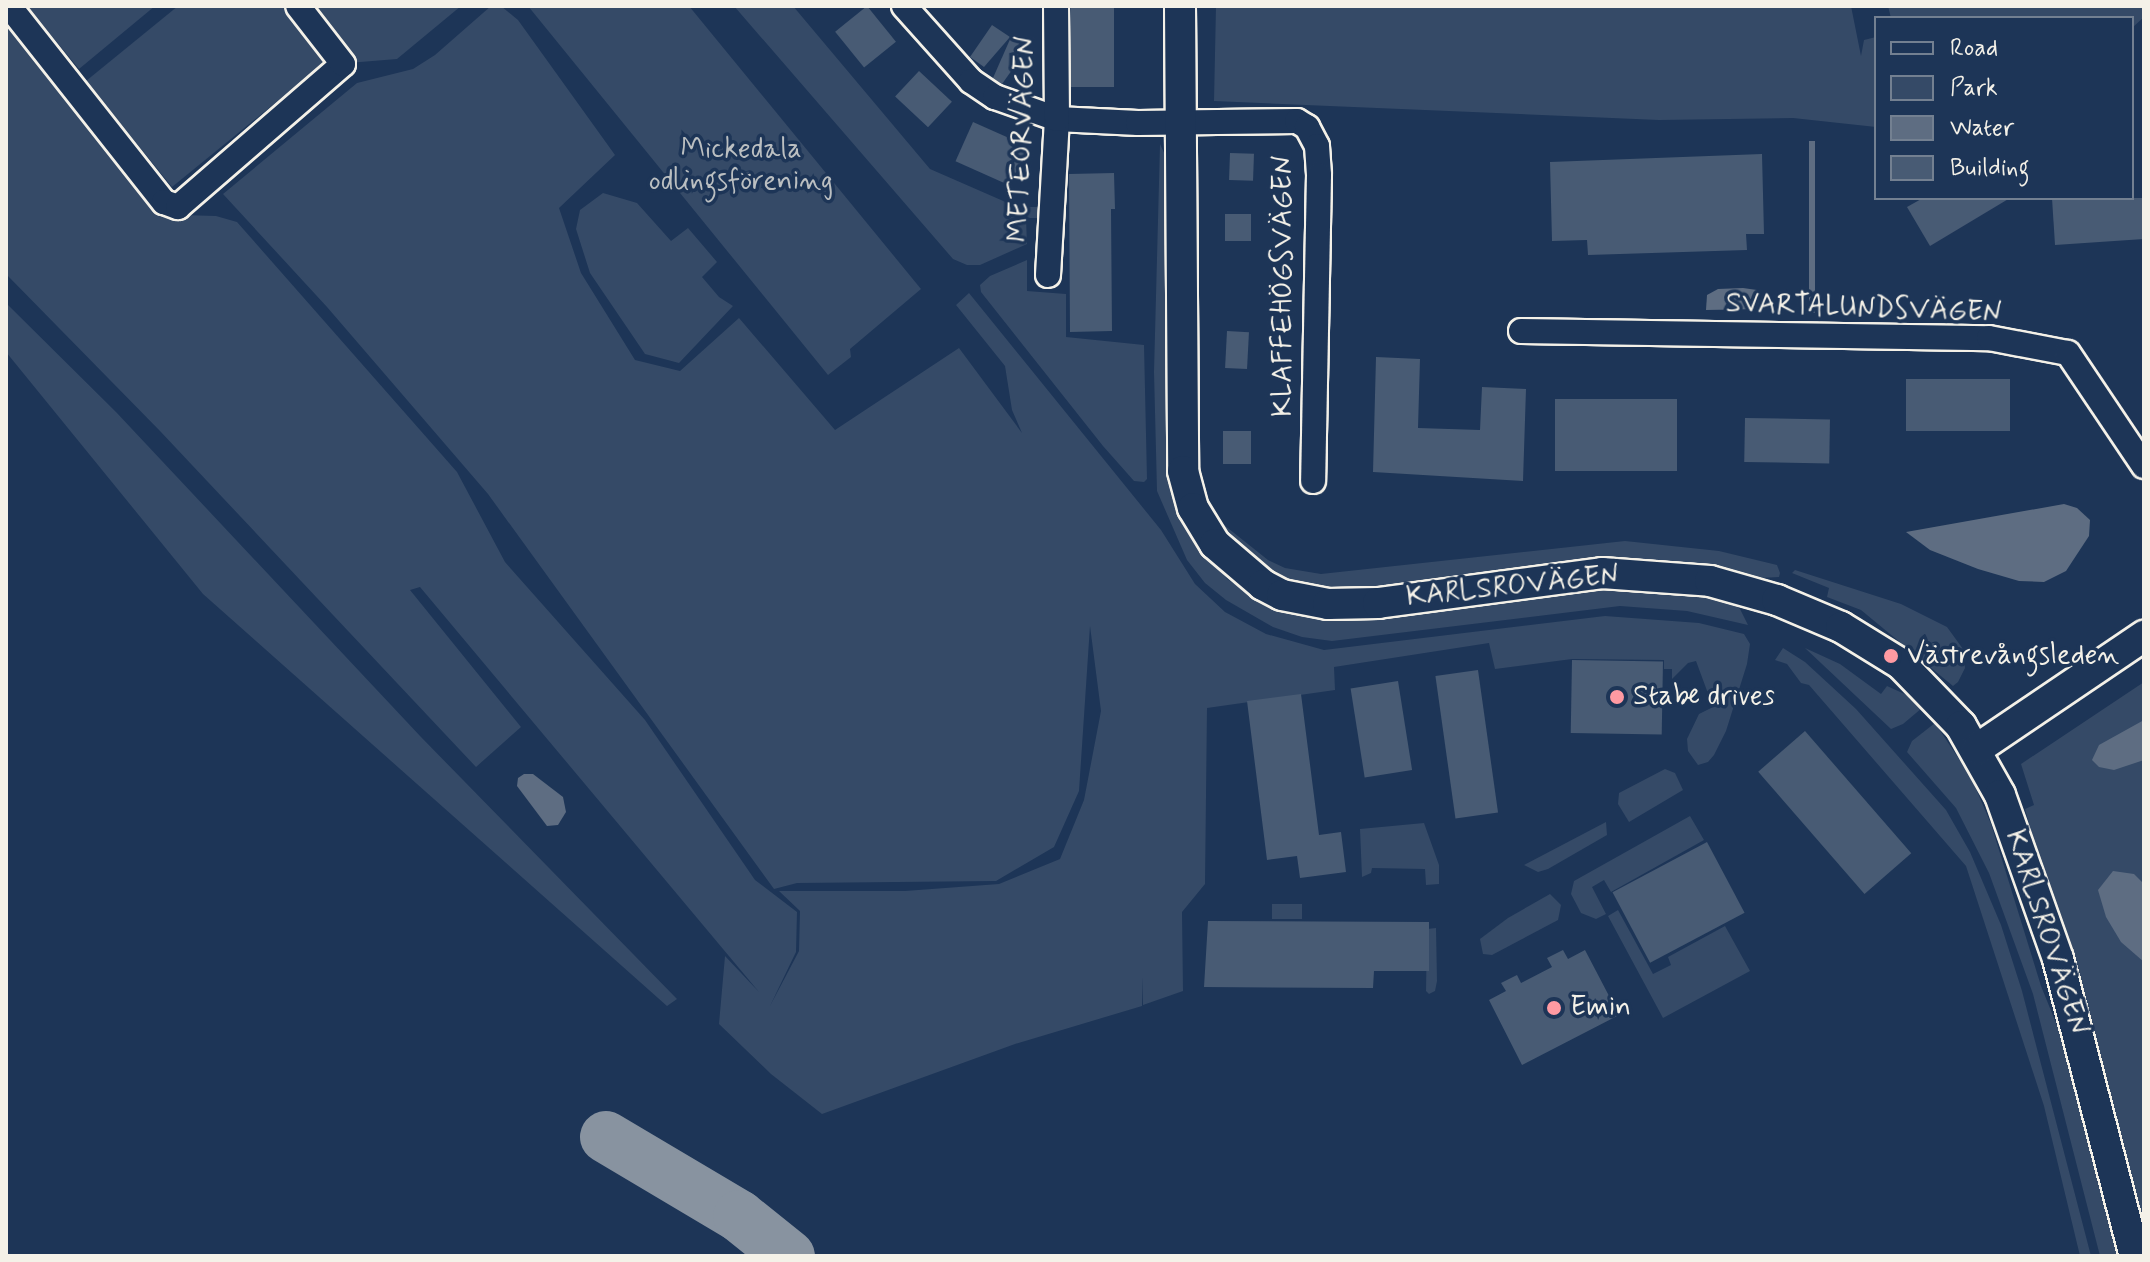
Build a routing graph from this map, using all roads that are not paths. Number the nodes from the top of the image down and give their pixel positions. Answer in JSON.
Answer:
{"nodes":[{"id":1,"x":9,"y":6,"type":"edge"},
{"id":2,"x":298,"y":6,"type":"edge"},
{"id":3,"x":904,"y":6,"type":"edge"},
{"id":4,"x":1056,"y":6,"type":"edge"},
{"id":5,"x":1180,"y":6,"type":"edge"},
{"id":6,"x":1057,"y":119,"type":"junction"},
{"id":7,"x":1179,"y":121,"type":"junction"},
{"id":8,"x":1048,"y":275,"type":"dead end"},
{"id":9,"x":1521,"y":331,"type":"dead end"},
{"id":10,"x":2144,"y":466,"type":"edge"},
{"id":11,"x":1313,"y":481,"type":"dead end"},
{"id":12,"x":2144,"y":636,"type":"edge"},
{"id":13,"x":1977,"y":749,"type":"junction"},
{"id":14,"x":2135,"y":1256,"type":"edge"}],
"edges":[{"from":1,"to":2,"type":"street"},
{"from":3,"to":6,"type":"street"},
{"from":4,"to":6,"type":"street","name":"METEORVÄGEN"},
{"from":5,"to":7,"type":"street","name":"KARLSROVÄGEN"},
{"from":6,"to":7,"type":"street"},
{"from":6,"to":8,"type":"street","name":"METEORVÄGEN"},
{"from":7,"to":11,"type":"street","name":"KLAFFEHÖGSVÄGEN"},
{"from":7,"to":13,"type":"street","name":"KARLSROVÄGEN"},
{"from":9,"to":10,"type":"street","name":"SVARTALUNDSVÄGEN"},
{"from":12,"to":13,"type":"street"},
{"from":13,"to":14,"type":"street","name":"KARLSROVÄGEN"}]}
